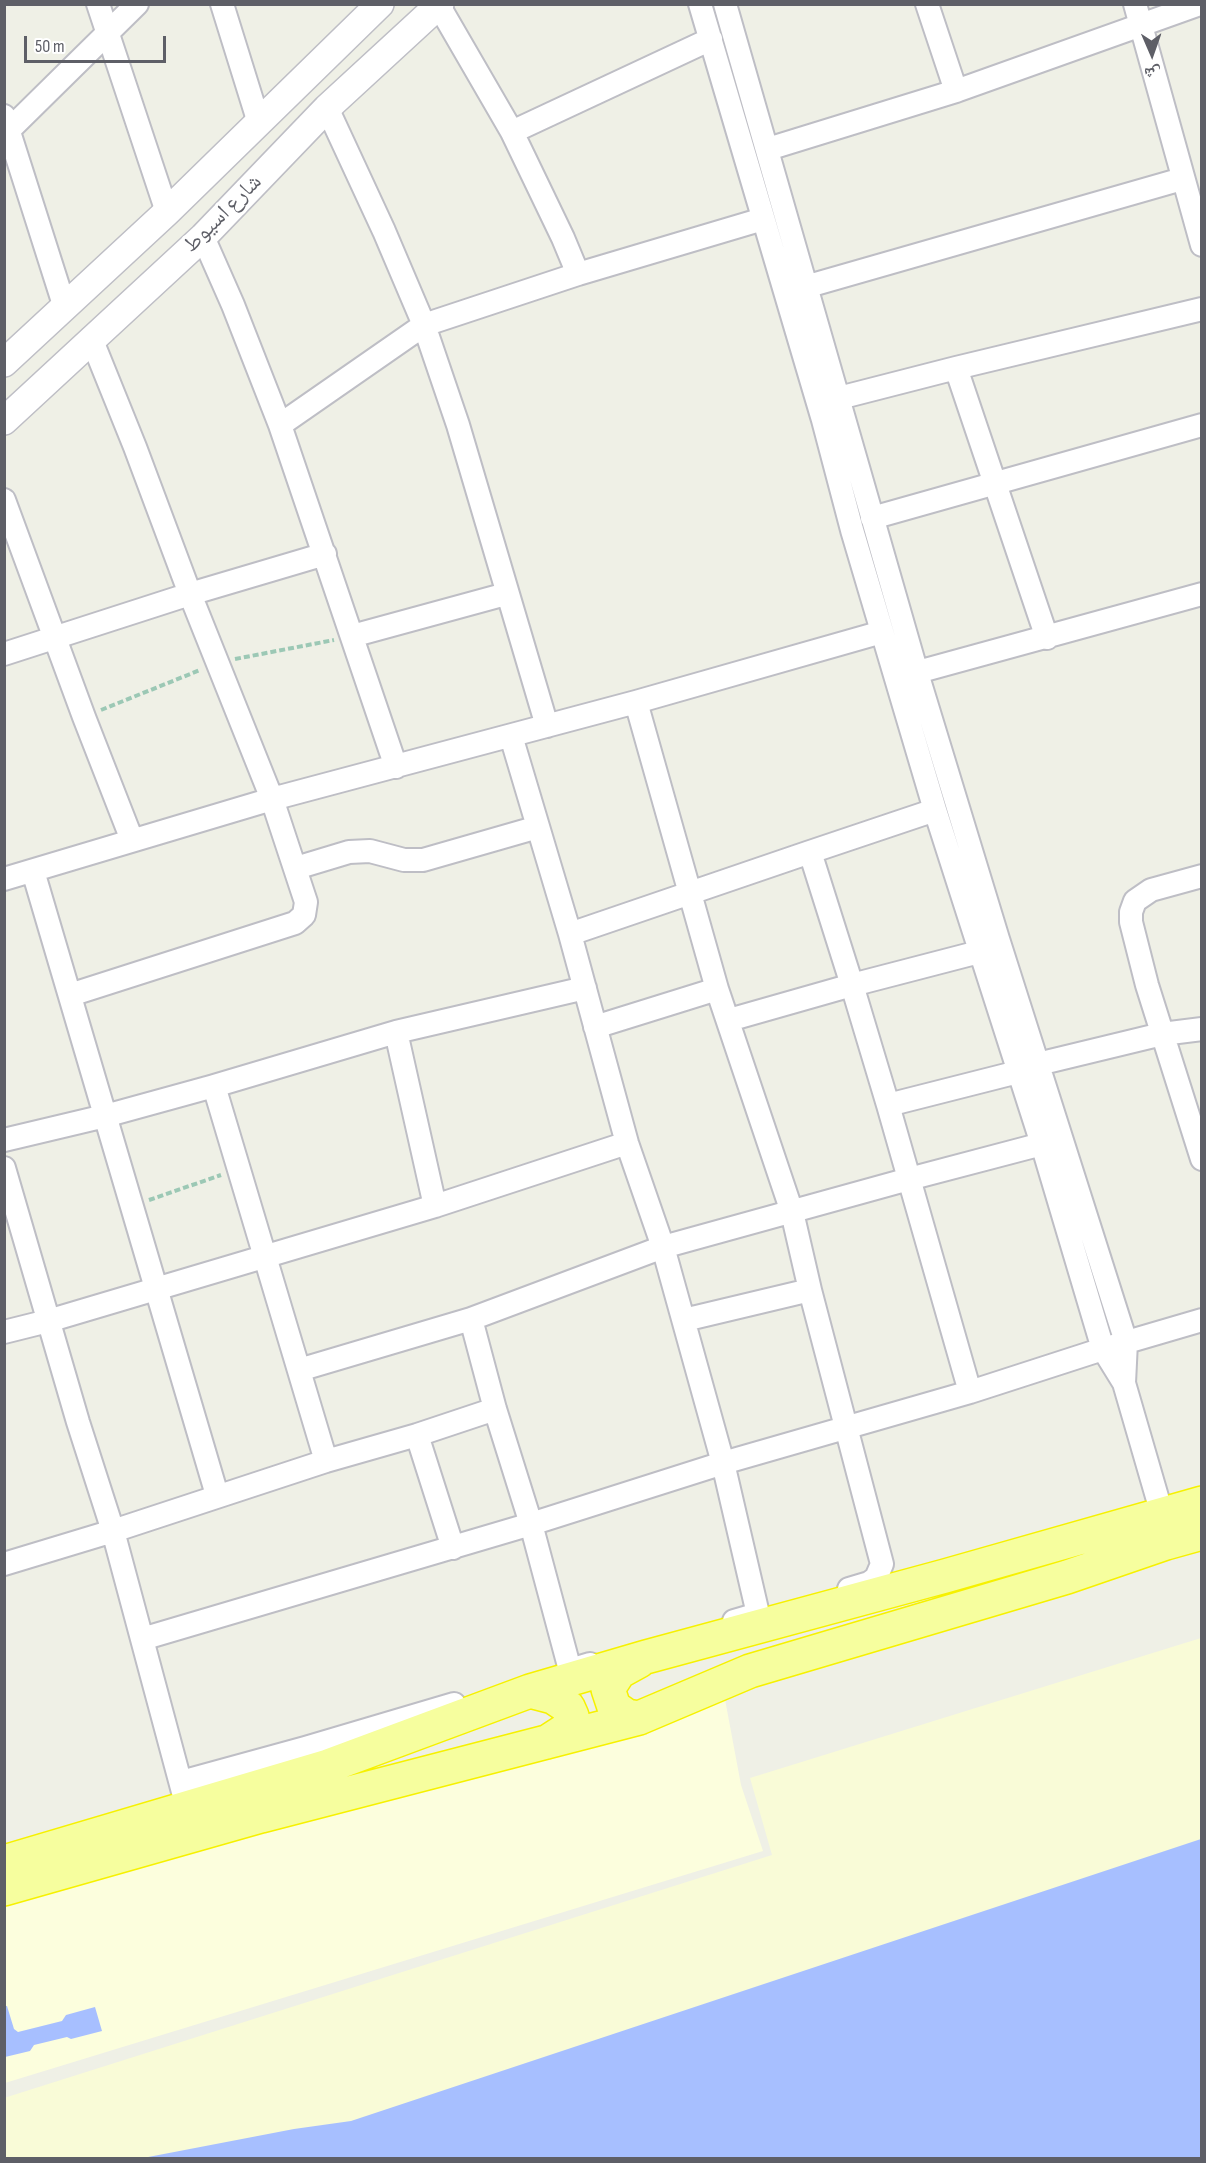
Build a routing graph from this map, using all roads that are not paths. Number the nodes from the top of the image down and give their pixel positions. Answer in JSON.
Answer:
{"nodes":[{"id":1,"x":98,"y":4,"type":"edge"},
{"id":2,"x":137,"y":4,"type":"edge"},
{"id":3,"x":222,"y":4,"type":"edge"},
{"id":4,"x":380,"y":4,"type":"edge"},
{"id":5,"x":700,"y":4,"type":"edge"},
{"id":6,"x":725,"y":4,"type":"edge"},
{"id":7,"x":927,"y":4,"type":"edge"},
{"id":8,"x":1200,"y":4,"type":"edge"},
{"id":9,"x":439,"y":5,"type":"edge"},
{"id":10,"x":1137,"y":15,"type":"edge"},
{"id":11,"x":107,"y":34,"type":"junction"},
{"id":12,"x":711,"y":39,"type":"junction"},
{"id":13,"x":956,"y":91,"type":"junction"},
{"id":14,"x":327,"y":108,"type":"junction"},
{"id":15,"x":259,"y":123,"type":"junction"},
{"id":16,"x":6,"y":127,"type":"edge"},
{"id":17,"x":512,"y":132,"type":"junction"},
{"id":18,"x":768,"y":149,"type":"junction"},
{"id":19,"x":1182,"y":179,"type":"junction"},
{"id":20,"x":167,"y":212,"type":"junction"},
{"id":21,"x":764,"y":219,"type":"junction"},
{"id":22,"x":203,"y":237,"type":"junction"},
{"id":23,"x":1202,"y":245,"type":"edge"},
{"id":24,"x":578,"y":274,"type":"junction"},
{"id":25,"x":805,"y":287,"type":"junction"},
{"id":26,"x":65,"y":308,"type":"junction"},
{"id":27,"x":1202,"y":309,"type":"edge"},
{"id":28,"x":424,"y":326,"type":"junction"},
{"id":29,"x":91,"y":338,"type":"junction"},
{"id":30,"x":4,"y":363,"type":"edge"},
{"id":31,"x":956,"y":368,"type":"junction"},
{"id":32,"x":839,"y":398,"type":"junction"},
{"id":33,"x":4,"y":421,"type":"edge"},
{"id":34,"x":280,"y":425,"type":"junction"},
{"id":35,"x":1202,"y":425,"type":"edge"},
{"id":36,"x":997,"y":484,"type":"junction"},
{"id":37,"x":4,"y":500,"type":"edge"},
{"id":38,"x":872,"y":518,"type":"junction"},
{"id":39,"x":325,"y":554,"type":"junction"},
{"id":40,"x":190,"y":594,"type":"junction"},
{"id":41,"x":506,"y":594,"type":"junction"},
{"id":42,"x":1202,"y":594,"type":"edge"},
{"id":43,"x":882,"y":632,"type":"junction"},
{"id":44,"x":352,"y":636,"type":"junction"},
{"id":45,"x":55,"y":638,"type":"junction"},
{"id":46,"x":1047,"y":638,"type":"junction"},
{"id":47,"x":4,"y":654,"type":"edge"},
{"id":48,"x":907,"y":675,"type":"junction"},
{"id":49,"x":636,"y":702,"type":"junction"},
{"id":50,"x":547,"y":726,"type":"junction"},
{"id":51,"x":511,"y":736,"type":"junction"},
{"id":52,"x":396,"y":767,"type":"junction"},
{"id":53,"x":272,"y":799,"type":"junction"},
{"id":54,"x":935,"y":810,"type":"junction"},
{"id":55,"x":538,"y":827,"type":"junction"},
{"id":56,"x":132,"y":840,"type":"junction"},
{"id":57,"x":810,"y":852,"type":"junction"},
{"id":58,"x":296,"y":868,"type":"junction"},
{"id":59,"x":33,"y":871,"type":"junction"},
{"id":60,"x":1202,"y":876,"type":"edge"},
{"id":61,"x":4,"y":879,"type":"edge"},
{"id":62,"x":690,"y":891,"type":"junction"},
{"id":63,"x":570,"y":934,"type":"junction"},
{"id":64,"x":979,"y":952,"type":"junction"},
{"id":65,"x":852,"y":985,"type":"junction"},
{"id":66,"x":585,"y":988,"type":"junction"},
{"id":67,"x":717,"y":989,"type":"junction"},
{"id":68,"x":70,"y":995,"type":"junction"},
{"id":69,"x":729,"y":1020,"type":"junction"},
{"id":70,"x":595,"y":1027,"type":"junction"},
{"id":71,"x":1202,"y":1029,"type":"edge"},
{"id":72,"x":396,"y":1032,"type":"junction"},
{"id":73,"x":1162,"y":1034,"type":"junction"},
{"id":74,"x":1028,"y":1068,"type":"junction"},
{"id":75,"x":214,"y":1086,"type":"junction"},
{"id":76,"x":888,"y":1105,"type":"junction"},
{"id":77,"x":105,"y":1116,"type":"junction"},
{"id":78,"x":4,"y":1140,"type":"edge"},
{"id":79,"x":627,"y":1143,"type":"junction"},
{"id":80,"x":1042,"y":1144,"type":"junction"},
{"id":81,"x":1202,"y":1159,"type":"edge"},
{"id":82,"x":4,"y":1168,"type":"edge"},
{"id":83,"x":909,"y":1179,"type":"junction"},
{"id":84,"x":435,"y":1206,"type":"junction"},
{"id":85,"x":792,"y":1212,"type":"junction"},
{"id":86,"x":663,"y":1247,"type":"junction"},
{"id":87,"x":266,"y":1256,"type":"junction"},
{"id":88,"x":156,"y":1289,"type":"junction"},
{"id":89,"x":810,"y":1290,"type":"junction"},
{"id":90,"x":471,"y":1319,"type":"junction"},
{"id":91,"x":684,"y":1320,"type":"junction"},
{"id":92,"x":1202,"y":1320,"type":"edge"},
{"id":93,"x":48,"y":1321,"type":"junction"},
{"id":94,"x":4,"y":1332,"type":"edge"},
{"id":95,"x":1126,"y":1342,"type":"junction"},
{"id":96,"x":1103,"y":1349,"type":"junction"},
{"id":97,"x":299,"y":1370,"type":"junction"},
{"id":98,"x":1124,"y":1383,"type":"junction"},
{"id":99,"x":970,"y":1392,"type":"junction"},
{"id":100,"x":495,"y":1409,"type":"junction"},
{"id":101,"x":846,"y":1428,"type":"junction"},
{"id":102,"x":417,"y":1436,"type":"junction"},
{"id":103,"x":326,"y":1461,"type":"junction"},
{"id":104,"x":723,"y":1463,"type":"junction"},
{"id":105,"x":217,"y":1495,"type":"junction"},
{"id":106,"x":1202,"y":1503,"type":"edge"},
{"id":107,"x":531,"y":1524,"type":"junction"},
{"id":108,"x":1164,"y":1528,"type":"junction"},
{"id":109,"x":113,"y":1531,"type":"junction"},
{"id":110,"x":1202,"y":1533,"type":"edge"},
{"id":111,"x":453,"y":1548,"type":"junction"},
{"id":112,"x":4,"y":1564,"type":"edge"},
{"id":113,"x":758,"y":1614,"type":"junction"},
{"id":114,"x":142,"y":1639,"type":"junction"},
{"id":115,"x":646,"y":1657,"type":"junction"},
{"id":116,"x":570,"y":1670,"type":"junction"},
{"id":117,"x":530,"y":1691,"type":"junction"},
{"id":118,"x":639,"y":1718,"type":"junction"},
{"id":119,"x":547,"y":1742,"type":"junction"},
{"id":120,"x":184,"y":1795,"type":"junction"},
{"id":121,"x":4,"y":1862,"type":"edge"},
{"id":122,"x":4,"y":1889,"type":"edge"}],
"edges":[{"from":1,"to":11,"type":"street"},
{"from":2,"to":11,"type":"street"},
{"from":3,"to":15,"type":"street"},
{"from":4,"to":15,"type":"street","name":"شارع اسيوط"},
{"from":5,"to":12,"type":"street"},
{"from":6,"to":18,"type":"street"},
{"from":7,"to":13,"type":"street"},
{"from":8,"to":10,"type":"street"},
{"from":9,"to":14,"type":"street","name":"شارع اسيوط"},
{"from":9,"to":17,"type":"street"},
{"from":10,"to":13,"type":"street"},
{"from":10,"to":19,"type":"street"},
{"from":11,"to":16,"type":"street"},
{"from":11,"to":20,"type":"street"},
{"from":12,"to":17,"type":"street"},
{"from":12,"to":21,"type":"street"},
{"from":13,"to":18,"type":"street"},
{"from":14,"to":22,"type":"street","name":"شارع اسيوط"},
{"from":14,"to":28,"type":"street"},
{"from":15,"to":20,"type":"street","name":"شارع اسيوط"},
{"from":16,"to":26,"type":"street"},
{"from":17,"to":24,"type":"street"},
{"from":18,"to":25,"type":"street"},
{"from":19,"to":23,"type":"street"},
{"from":19,"to":25,"type":"street"},
{"from":20,"to":26,"type":"street","name":"شارع اسيوط"},
{"from":21,"to":24,"type":"street"},
{"from":21,"to":43,"type":"street"},
{"from":22,"to":29,"type":"street","name":"شارع اسيوط"},
{"from":22,"to":34,"type":"street"},
{"from":24,"to":28,"type":"street"},
{"from":25,"to":32,"type":"street"},
{"from":26,"to":30,"type":"street","name":"شارع اسيوط"},
{"from":27,"to":31,"type":"street"},
{"from":28,"to":34,"type":"street"},
{"from":28,"to":41,"type":"street"},
{"from":29,"to":33,"type":"street","name":"شارع اسيوط"},
{"from":29,"to":40,"type":"street"},
{"from":31,"to":32,"type":"street"},
{"from":31,"to":36,"type":"street"},
{"from":32,"to":38,"type":"street"},
{"from":34,"to":39,"type":"street"},
{"from":35,"to":36,"type":"street"},
{"from":36,"to":38,"type":"street"},
{"from":36,"to":46,"type":"street"},
{"from":37,"to":45,"type":"street"},
{"from":38,"to":48,"type":"street"},
{"from":39,"to":40,"type":"street"},
{"from":39,"to":44,"type":"street"},
{"from":40,"to":45,"type":"street"},
{"from":40,"to":53,"type":"street"},
{"from":41,"to":44,"type":"street"},
{"from":41,"to":50,"type":"street"},
{"from":42,"to":46,"type":"street"},
{"from":43,"to":48,"type":"street"},
{"from":43,"to":49,"type":"street"},
{"from":44,"to":52,"type":"street"},
{"from":45,"to":47,"type":"street"},
{"from":45,"to":56,"type":"street"},
{"from":46,"to":48,"type":"street"},
{"from":48,"to":54,"type":"street"},
{"from":48,"to":74,"type":"street"},
{"from":49,"to":50,"type":"street"},
{"from":49,"to":62,"type":"street"},
{"from":50,"to":51,"type":"street"},
{"from":51,"to":52,"type":"street"},
{"from":51,"to":55,"type":"street"},
{"from":52,"to":53,"type":"street"},
{"from":53,"to":56,"type":"street"},
{"from":53,"to":58,"type":"street"},
{"from":54,"to":57,"type":"street"},
{"from":54,"to":64,"type":"street"},
{"from":55,"to":58,"type":"street"},
{"from":55,"to":63,"type":"street"},
{"from":56,"to":59,"type":"street"},
{"from":57,"to":62,"type":"street"},
{"from":57,"to":65,"type":"street"},
{"from":58,"to":68,"type":"street"},
{"from":59,"to":61,"type":"street"},
{"from":59,"to":68,"type":"street"},
{"from":60,"to":73,"type":"street"},
{"from":62,"to":63,"type":"street"},
{"from":62,"to":67,"type":"street"},
{"from":63,"to":66,"type":"street"},
{"from":64,"to":65,"type":"street"},
{"from":64,"to":74,"type":"street"},
{"from":65,"to":69,"type":"street"},
{"from":65,"to":76,"type":"street"},
{"from":66,"to":70,"type":"street"},
{"from":66,"to":72,"type":"street"},
{"from":67,"to":69,"type":"street"},
{"from":67,"to":70,"type":"street"},
{"from":68,"to":77,"type":"street"},
{"from":69,"to":85,"type":"street"},
{"from":70,"to":79,"type":"street"},
{"from":71,"to":73,"type":"street"},
{"from":72,"to":75,"type":"street"},
{"from":72,"to":84,"type":"street"},
{"from":73,"to":74,"type":"street"},
{"from":73,"to":81,"type":"street"},
{"from":74,"to":76,"type":"street"},
{"from":74,"to":80,"type":"street"},
{"from":74,"to":95,"type":"street"},
{"from":75,"to":77,"type":"street"},
{"from":75,"to":87,"type":"street"},
{"from":76,"to":83,"type":"street"},
{"from":77,"to":78,"type":"street"},
{"from":77,"to":88,"type":"street"},
{"from":79,"to":84,"type":"street"},
{"from":79,"to":86,"type":"street"},
{"from":80,"to":83,"type":"street"},
{"from":80,"to":96,"type":"street"},
{"from":82,"to":93,"type":"street"},
{"from":83,"to":85,"type":"street"},
{"from":83,"to":99,"type":"street"},
{"from":84,"to":87,"type":"street"},
{"from":85,"to":86,"type":"street"},
{"from":85,"to":89,"type":"street"},
{"from":86,"to":90,"type":"street"},
{"from":86,"to":91,"type":"street"},
{"from":87,"to":88,"type":"street"},
{"from":87,"to":97,"type":"street"},
{"from":88,"to":93,"type":"street"},
{"from":88,"to":105,"type":"street"},
{"from":89,"to":91,"type":"street"},
{"from":89,"to":101,"type":"street"},
{"from":90,"to":97,"type":"street"},
{"from":90,"to":100,"type":"street"},
{"from":91,"to":104,"type":"street"},
{"from":92,"to":95,"type":"street"},
{"from":93,"to":94,"type":"street"},
{"from":93,"to":109,"type":"street"},
{"from":95,"to":96,"type":"street"},
{"from":95,"to":98,"type":"street"},
{"from":96,"to":98,"type":"street"},
{"from":96,"to":99,"type":"street"},
{"from":97,"to":103,"type":"street"},
{"from":98,"to":108,"type":"street"},
{"from":99,"to":101,"type":"street"},
{"from":100,"to":102,"type":"street"},
{"from":100,"to":107,"type":"street"},
{"from":101,"to":104,"type":"street"},
{"from":101,"to":113,"type":"street"},
{"from":102,"to":103,"type":"street"},
{"from":102,"to":111,"type":"street"},
{"from":103,"to":105,"type":"street"},
{"from":104,"to":107,"type":"street"},
{"from":104,"to":113,"type":"street"},
{"from":105,"to":109,"type":"street"},
{"from":106,"to":108,"type":"highway"},
{"from":107,"to":111,"type":"street"},
{"from":107,"to":116,"type":"street"},
{"from":108,"to":110,"type":"highway"},
{"from":108,"to":115,"type":"highway"},
{"from":108,"to":118,"type":"highway"},
{"from":109,"to":112,"type":"street"},
{"from":109,"to":114,"type":"street"},
{"from":111,"to":114,"type":"street"},
{"from":113,"to":116,"type":"street"},
{"from":114,"to":120,"type":"street"},
{"from":115,"to":117,"type":"highway"},
{"from":115,"to":118,"type":"highway"},
{"from":116,"to":120,"type":"street"},
{"from":117,"to":119,"type":"highway"},
{"from":117,"to":120,"type":"highway"},
{"from":118,"to":119,"type":"highway"},
{"from":119,"to":122,"type":"highway"},
{"from":120,"to":121,"type":"highway"}]}
